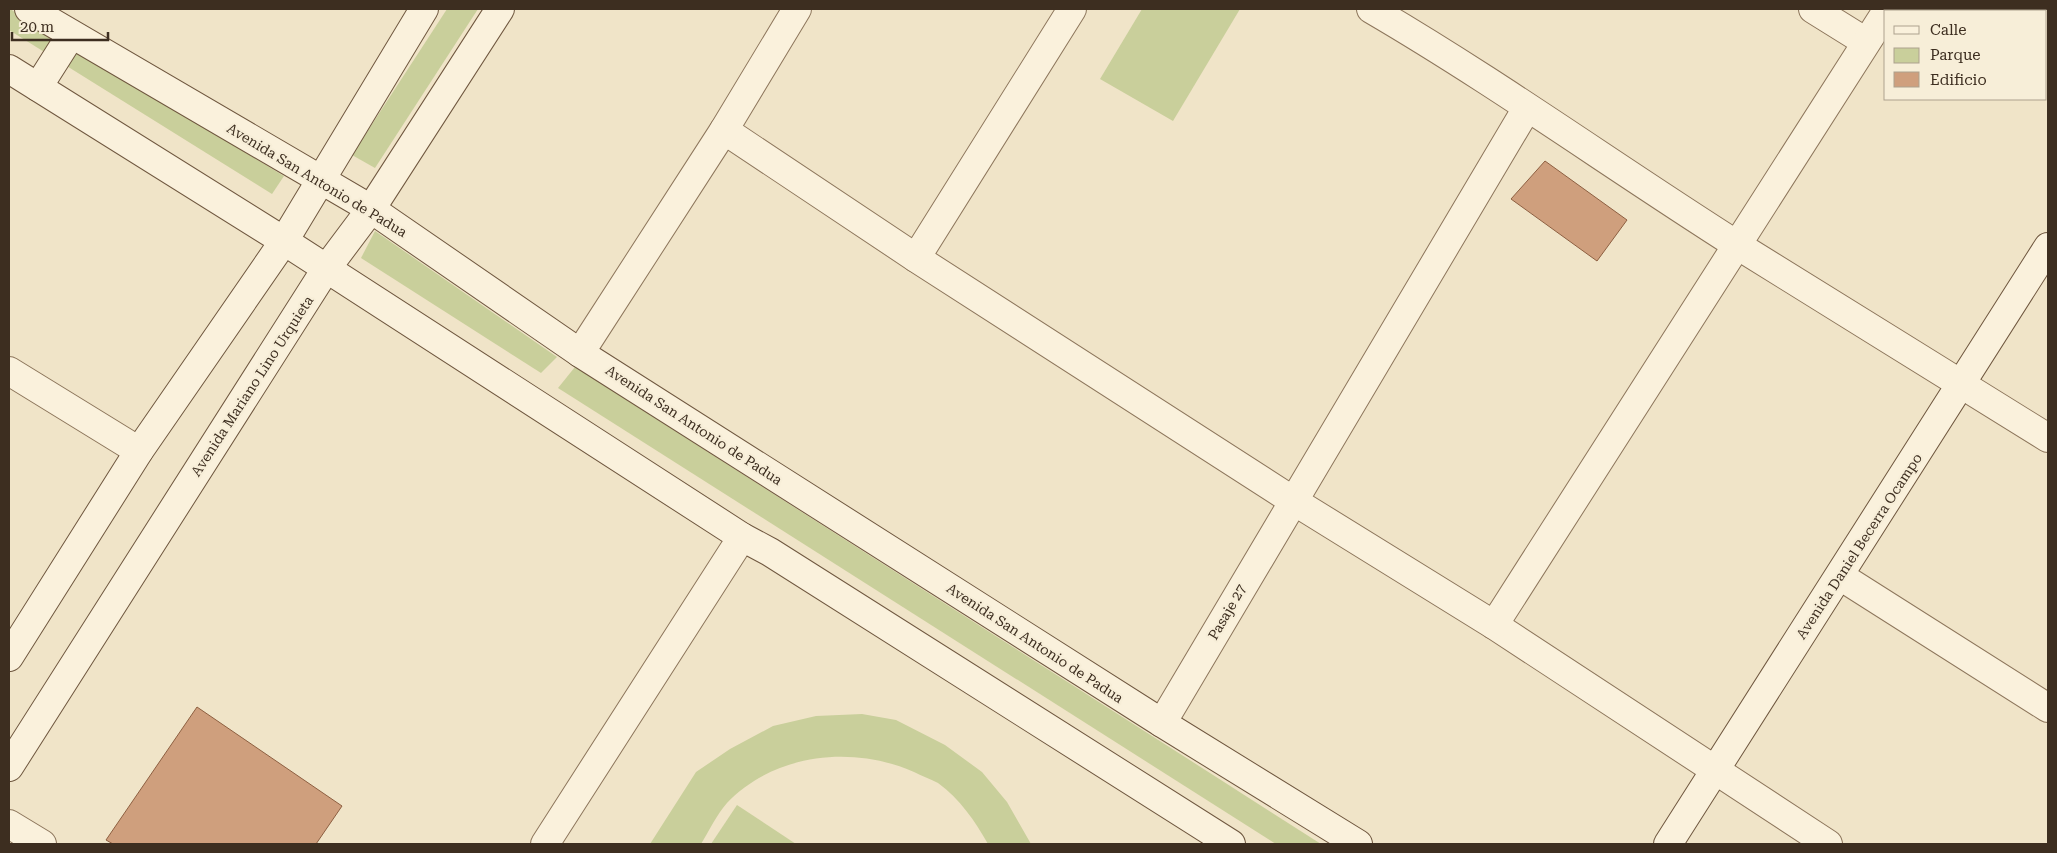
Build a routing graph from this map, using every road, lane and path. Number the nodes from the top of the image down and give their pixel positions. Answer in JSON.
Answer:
{"nodes":[{"id":1,"x":28,"y":9,"type":"edge"},
{"id":2,"x":424,"y":9,"type":"edge"},
{"id":3,"x":500,"y":9,"type":"edge"},
{"id":4,"x":797,"y":9,"type":"edge"},
{"id":5,"x":1072,"y":9,"type":"edge"},
{"id":6,"x":1371,"y":9,"type":"edge"},
{"id":7,"x":1813,"y":9,"type":"edge"},
{"id":8,"x":1884,"y":15,"type":"edge"},
{"id":9,"x":71,"y":36,"type":"junction"},
{"id":10,"x":1866,"y":42,"type":"junction"},
{"id":11,"x":9,"y":69,"type":"edge"},
{"id":12,"x":38,"y":87,"type":"junction"},
{"id":13,"x":1527,"y":108,"type":"junction"},
{"id":14,"x":724,"y":130,"type":"junction"},
{"id":15,"x":320,"y":180,"type":"junction"},
{"id":16,"x":370,"y":209,"type":"junction"},
{"id":17,"x":284,"y":241,"type":"junction"},
{"id":18,"x":1737,"y":245,"type":"junction"},
{"id":19,"x":2048,"y":247,"type":"edge"},
{"id":20,"x":916,"y":258,"type":"junction"},
{"id":21,"x":326,"y":269,"type":"junction"},
{"id":22,"x":580,"y":353,"type":"junction"},
{"id":23,"x":9,"y":372,"type":"edge"},
{"id":24,"x":1962,"y":384,"type":"junction"},
{"id":25,"x":2048,"y":438,"type":"edge"},
{"id":26,"x":139,"y":451,"type":"junction"},
{"id":27,"x":1292,"y":500,"type":"junction"},
{"id":28,"x":742,"y":537,"type":"junction"},
{"id":29,"x":1840,"y":576,"type":"junction"},
{"id":30,"x":1494,"y":626,"type":"junction"},
{"id":31,"x":9,"y":657,"type":"edge"},
{"id":32,"x":2048,"y":708,"type":"edge"},
{"id":33,"x":1162,"y":723,"type":"junction"},
{"id":34,"x":9,"y":767,"type":"edge"},
{"id":35,"x":1716,"y":771,"type":"junction"},
{"id":36,"x":9,"y":824,"type":"edge"},
{"id":37,"x":42,"y":844,"type":"edge"},
{"id":38,"x":545,"y":844,"type":"edge"},
{"id":39,"x":1231,"y":844,"type":"edge"},
{"id":40,"x":1358,"y":844,"type":"edge"},
{"id":41,"x":1668,"y":844,"type":"edge"},
{"id":42,"x":1828,"y":844,"type":"edge"}],
"edges":[{"from":1,"to":9,"type":"street","name":"Avenida San Antonio de Padua"},
{"from":2,"to":15,"type":"street"},
{"from":3,"to":16,"type":"street","name":"Avenida Mariano Lino Urquieta"},
{"from":4,"to":14,"type":"street"},
{"from":5,"to":20,"type":"street"},
{"from":6,"to":13,"type":"street"},
{"from":7,"to":10,"type":"street"},
{"from":8,"to":10,"type":"street"},
{"from":9,"to":12,"type":"street"},
{"from":9,"to":15,"type":"street","name":"Avenida San Antonio de Padua"},
{"from":10,"to":18,"type":"street"},
{"from":11,"to":12,"type":"street"},
{"from":12,"to":17,"type":"street"},
{"from":13,"to":18,"type":"street"},
{"from":13,"to":27,"type":"street","name":"Pasaje 27"},
{"from":14,"to":20,"type":"street"},
{"from":14,"to":22,"type":"street"},
{"from":15,"to":16,"type":"street","name":"Avenida San Antonio de Padua"},
{"from":15,"to":17,"type":"street"},
{"from":16,"to":21,"type":"street","name":"Avenida Mariano Lino Urquieta"},
{"from":16,"to":22,"type":"street","name":"Avenida San Antonio de Padua"},
{"from":17,"to":21,"type":"street"},
{"from":17,"to":26,"type":"street"},
{"from":18,"to":24,"type":"street"},
{"from":18,"to":30,"type":"street"},
{"from":19,"to":24,"type":"street","name":"Avenida Daniel Becerra Ocampo"},
{"from":20,"to":27,"type":"street"},
{"from":21,"to":28,"type":"street"},
{"from":21,"to":34,"type":"street","name":"Avenida Mariano Lino Urquieta"},
{"from":22,"to":33,"type":"street","name":"Avenida San Antonio de Padua"},
{"from":23,"to":26,"type":"street"},
{"from":24,"to":25,"type":"street"},
{"from":24,"to":29,"type":"street","name":"Avenida Daniel Becerra Ocampo"},
{"from":26,"to":31,"type":"street"},
{"from":27,"to":30,"type":"street"},
{"from":27,"to":33,"type":"street","name":"Pasaje 27"},
{"from":28,"to":38,"type":"street"},
{"from":28,"to":39,"type":"street"},
{"from":29,"to":32,"type":"street"},
{"from":29,"to":35,"type":"street","name":"Avenida Daniel Becerra Ocampo"},
{"from":30,"to":35,"type":"street"},
{"from":33,"to":40,"type":"street","name":"Avenida San Antonio de Padua"},
{"from":35,"to":41,"type":"street","name":"Avenida Daniel Becerra Ocampo"},
{"from":35,"to":42,"type":"street"},
{"from":36,"to":37,"type":"street"}]}
